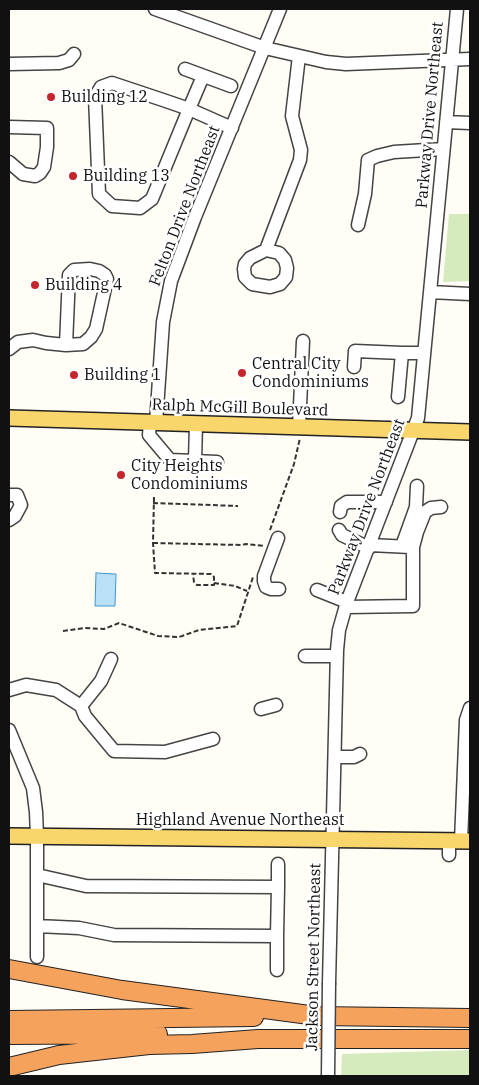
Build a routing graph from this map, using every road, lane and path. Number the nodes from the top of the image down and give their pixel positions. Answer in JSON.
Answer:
{"nodes":[{"id":1,"x":155,"y":9,"type":"edge"},
{"id":2,"x":280,"y":9,"type":"edge"},
{"id":3,"x":457,"y":9,"type":"edge"},
{"id":4,"x":265,"y":48,"type":"junction"},
{"id":5,"x":74,"y":54,"type":"dead end"},
{"id":6,"x":299,"y":56,"type":"junction"},
{"id":7,"x":451,"y":59,"type":"junction"},
{"id":8,"x":470,"y":59,"type":"edge"},
{"id":9,"x":9,"y":64,"type":"edge"},
{"id":10,"x":185,"y":69,"type":"dead end"},
{"id":11,"x":203,"y":76,"type":"junction"},
{"id":12,"x":231,"y":86,"type":"dead end"},
{"id":13,"x":189,"y":110,"type":"junction"},
{"id":14,"x":446,"y":122,"type":"junction"},
{"id":15,"x":470,"y":124,"type":"edge"},
{"id":16,"x":9,"y":126,"type":"edge"},
{"id":17,"x":232,"y":128,"type":"junction"},
{"id":18,"x":443,"y":149,"type":"junction"},
{"id":19,"x":9,"y":162,"type":"edge"},
{"id":20,"x":358,"y":225,"type":"dead end"},
{"id":21,"x":266,"y":250,"type":"dead end"},
{"id":22,"x":430,"y":292,"type":"junction"},
{"id":23,"x":470,"y":294,"type":"edge"},
{"id":24,"x":303,"y":341,"type":"dead end"},
{"id":25,"x":66,"y":345,"type":"junction"},
{"id":26,"x":9,"y":349,"type":"edge"},
{"id":27,"x":402,"y":353,"type":"junction"},
{"id":28,"x":424,"y":353,"type":"junction"},
{"id":29,"x":354,"y":367,"type":"dead end"},
{"id":30,"x":398,"y":397,"type":"dead end"},
{"id":31,"x":9,"y":418,"type":"edge"},
{"id":32,"x":153,"y":423,"type":"junction"},
{"id":33,"x":196,"y":424,"type":"junction"},
{"id":34,"x":414,"y":431,"type":"junction"},
{"id":35,"x":470,"y":432,"type":"edge"},
{"id":36,"x":300,"y":433,"type":"junction"},
{"id":37,"x":195,"y":461,"type":"junction"},
{"id":38,"x":217,"y":462,"type":"dead end"},
{"id":39,"x":417,"y":486,"type":"dead end"},
{"id":40,"x":9,"y":495,"type":"edge"},
{"id":41,"x":154,"y":497,"type":"dead end"},
{"id":42,"x":386,"y":502,"type":"junction"},
{"id":43,"x":153,"y":503,"type":"junction"},
{"id":44,"x":238,"y":506,"type":"dead end"},
{"id":45,"x":441,"y":508,"type":"dead end"},
{"id":46,"x":340,"y":512,"type":"dead end"},
{"id":47,"x":9,"y":520,"type":"edge"},
{"id":48,"x":339,"y":530,"type":"dead end"},
{"id":49,"x":273,"y":538,"type":"joint"},
{"id":50,"x":153,"y":543,"type":"junction"},
{"id":51,"x":265,"y":545,"type":"dead end"},
{"id":52,"x":369,"y":546,"type":"junction"},
{"id":53,"x":402,"y":546,"type":"junction"},
{"id":54,"x":254,"y":573,"type":"dead end"},
{"id":55,"x":193,"y":575,"type":"junction"},
{"id":56,"x":214,"y":583,"type":"junction"},
{"id":57,"x":279,"y":589,"type":"dead end"},
{"id":58,"x":317,"y":590,"type":"dead end"},
{"id":59,"x":247,"y":591,"type":"junction"},
{"id":60,"x":347,"y":604,"type":"junction"},
{"id":61,"x":64,"y":631,"type":"dead end"},
{"id":62,"x":305,"y":656,"type":"dead end"},
{"id":63,"x":337,"y":656,"type":"junction"},
{"id":64,"x":111,"y":659,"type":"dead end"},
{"id":65,"x":9,"y":690,"type":"edge"},
{"id":66,"x":276,"y":705,"type":"dead end"},
{"id":67,"x":82,"y":706,"type":"junction"},
{"id":68,"x":470,"y":708,"type":"edge"},
{"id":69,"x":261,"y":709,"type":"dead end"},
{"id":70,"x":9,"y":730,"type":"edge"},
{"id":71,"x":213,"y":739,"type":"dead end"},
{"id":72,"x":360,"y":754,"type":"dead end"},
{"id":73,"x":335,"y":757,"type":"junction"},
{"id":74,"x":9,"y":836,"type":"edge"},
{"id":75,"x":37,"y":836,"type":"junction"},
{"id":76,"x":332,"y":838,"type":"junction"},
{"id":77,"x":457,"y":844,"type":"edge"},
{"id":78,"x":278,"y":864,"type":"dead end"},
{"id":79,"x":37,"y":875,"type":"junction"},
{"id":80,"x":278,"y":887,"type":"junction"},
{"id":81,"x":37,"y":926,"type":"junction"},
{"id":82,"x":277,"y":936,"type":"junction"},
{"id":83,"x":37,"y":957,"type":"dead end"},
{"id":84,"x":9,"y":969,"type":"edge"},
{"id":85,"x":277,"y":970,"type":"dead end"},
{"id":86,"x":317,"y":1016,"type":"junction"},
{"id":87,"x":470,"y":1018,"type":"edge"},
{"id":88,"x":9,"y":1020,"type":"edge"},
{"id":89,"x":9,"y":1035,"type":"edge"},
{"id":90,"x":258,"y":1039,"type":"junction"},
{"id":91,"x":470,"y":1039,"type":"edge"},
{"id":92,"x":9,"y":1067,"type":"edge"},
{"id":93,"x":328,"y":1076,"type":"edge"}],
"edges":[{"from":1,"to":4,"type":"street"},
{"from":2,"to":4,"type":"street","name":"Felton Drive Northeast"},
{"from":3,"to":7,"type":"street","name":"Parkway Drive Northeast"},
{"from":4,"to":6,"type":"street"},
{"from":4,"to":17,"type":"street","name":"Felton Drive Northeast"},
{"from":5,"to":9,"type":"street"},
{"from":6,"to":7,"type":"street"},
{"from":6,"to":21,"type":"street"},
{"from":7,"to":8,"type":"street"},
{"from":7,"to":14,"type":"street","name":"Parkway Drive Northeast"},
{"from":10,"to":11,"type":"street"},
{"from":11,"to":12,"type":"street"},
{"from":11,"to":13,"type":"street"},
{"from":13,"to":13,"type":"street"},
{"from":13,"to":17,"type":"street"},
{"from":14,"to":15,"type":"street"},
{"from":14,"to":18,"type":"street","name":"Parkway Drive Northeast"},
{"from":16,"to":19,"type":"street"},
{"from":17,"to":32,"type":"street","name":"Felton Drive Northeast"},
{"from":18,"to":20,"type":"street"},
{"from":18,"to":22,"type":"street","name":"Parkway Drive Northeast"},
{"from":22,"to":23,"type":"street"},
{"from":22,"to":28,"type":"street","name":"Parkway Drive Northeast"},
{"from":24,"to":36,"type":"street"},
{"from":25,"to":25,"type":"street"},
{"from":25,"to":26,"type":"street"},
{"from":27,"to":28,"type":"street"},
{"from":27,"to":29,"type":"street"},
{"from":27,"to":30,"type":"street"},
{"from":28,"to":34,"type":"street","name":"Parkway Drive Northeast"},
{"from":31,"to":32,"type":"main road","name":"Ralph McGill Boulevard"},
{"from":32,"to":33,"type":"main road","name":"Ralph McGill Boulevard"},
{"from":32,"to":37,"type":"street"},
{"from":33,"to":36,"type":"main road","name":"Ralph McGill Boulevard"},
{"from":33,"to":37,"type":"street"},
{"from":34,"to":35,"type":"main road","name":"Ralph McGill Boulevard"},
{"from":34,"to":36,"type":"main road","name":"Ralph McGill Boulevard"},
{"from":34,"to":42,"type":"street","name":"Parkway Drive Northeast"},
{"from":36,"to":49,"type":"path"},
{"from":37,"to":38,"type":"street"},
{"from":39,"to":53,"type":"street"},
{"from":40,"to":47,"type":"street"},
{"from":41,"to":43,"type":"path"},
{"from":42,"to":46,"type":"street"},
{"from":42,"to":52,"type":"street","name":"Parkway Drive Northeast"},
{"from":43,"to":44,"type":"path"},
{"from":43,"to":50,"type":"path"},
{"from":45,"to":53,"type":"street"},
{"from":48,"to":52,"type":"street"},
{"from":49,"to":57,"type":"street"},
{"from":50,"to":51,"type":"path"},
{"from":50,"to":55,"type":"path"},
{"from":52,"to":53,"type":"street"},
{"from":52,"to":60,"type":"street","name":"Parkway Drive Northeast"},
{"from":53,"to":60,"type":"street"},
{"from":54,"to":59,"type":"path"},
{"from":55,"to":56,"type":"path"},
{"from":55,"to":56,"type":"path"},
{"from":56,"to":59,"type":"path"},
{"from":58,"to":60,"type":"street"},
{"from":59,"to":61,"type":"path"},
{"from":60,"to":63,"type":"street","name":"Parkway Drive Northeast"},
{"from":62,"to":63,"type":"street"},
{"from":63,"to":73,"type":"street","name":"Parkway Drive Northeast"},
{"from":64,"to":67,"type":"street"},
{"from":65,"to":67,"type":"street"},
{"from":66,"to":69,"type":"street"},
{"from":67,"to":71,"type":"street"},
{"from":68,"to":77,"type":"street"},
{"from":70,"to":75,"type":"street"},
{"from":72,"to":73,"type":"street"},
{"from":73,"to":76,"type":"street","name":"Parkway Drive Northeast"},
{"from":74,"to":75,"type":"main road","name":"Highland Avenue Northeast"},
{"from":75,"to":76,"type":"main road","name":"Highland Avenue Northeast"},
{"from":75,"to":79,"type":"street"},
{"from":76,"to":77,"type":"main road","name":"Highland Avenue Northeast"},
{"from":76,"to":93,"type":"street","name":"Jackson Street Northeast","bridge":true},
{"from":78,"to":80,"type":"street"},
{"from":79,"to":80,"type":"street"},
{"from":79,"to":81,"type":"street"},
{"from":80,"to":82,"type":"street"},
{"from":81,"to":82,"type":"street"},
{"from":81,"to":83,"type":"street"},
{"from":82,"to":85,"type":"street"},
{"from":84,"to":86,"type":"highway"},
{"from":86,"to":87,"type":"highway"},
{"from":86,"to":88,"type":"highway"},
{"from":89,"to":90,"type":"highway"},
{"from":90,"to":91,"type":"highway"},
{"from":90,"to":92,"type":"highway"}]}
